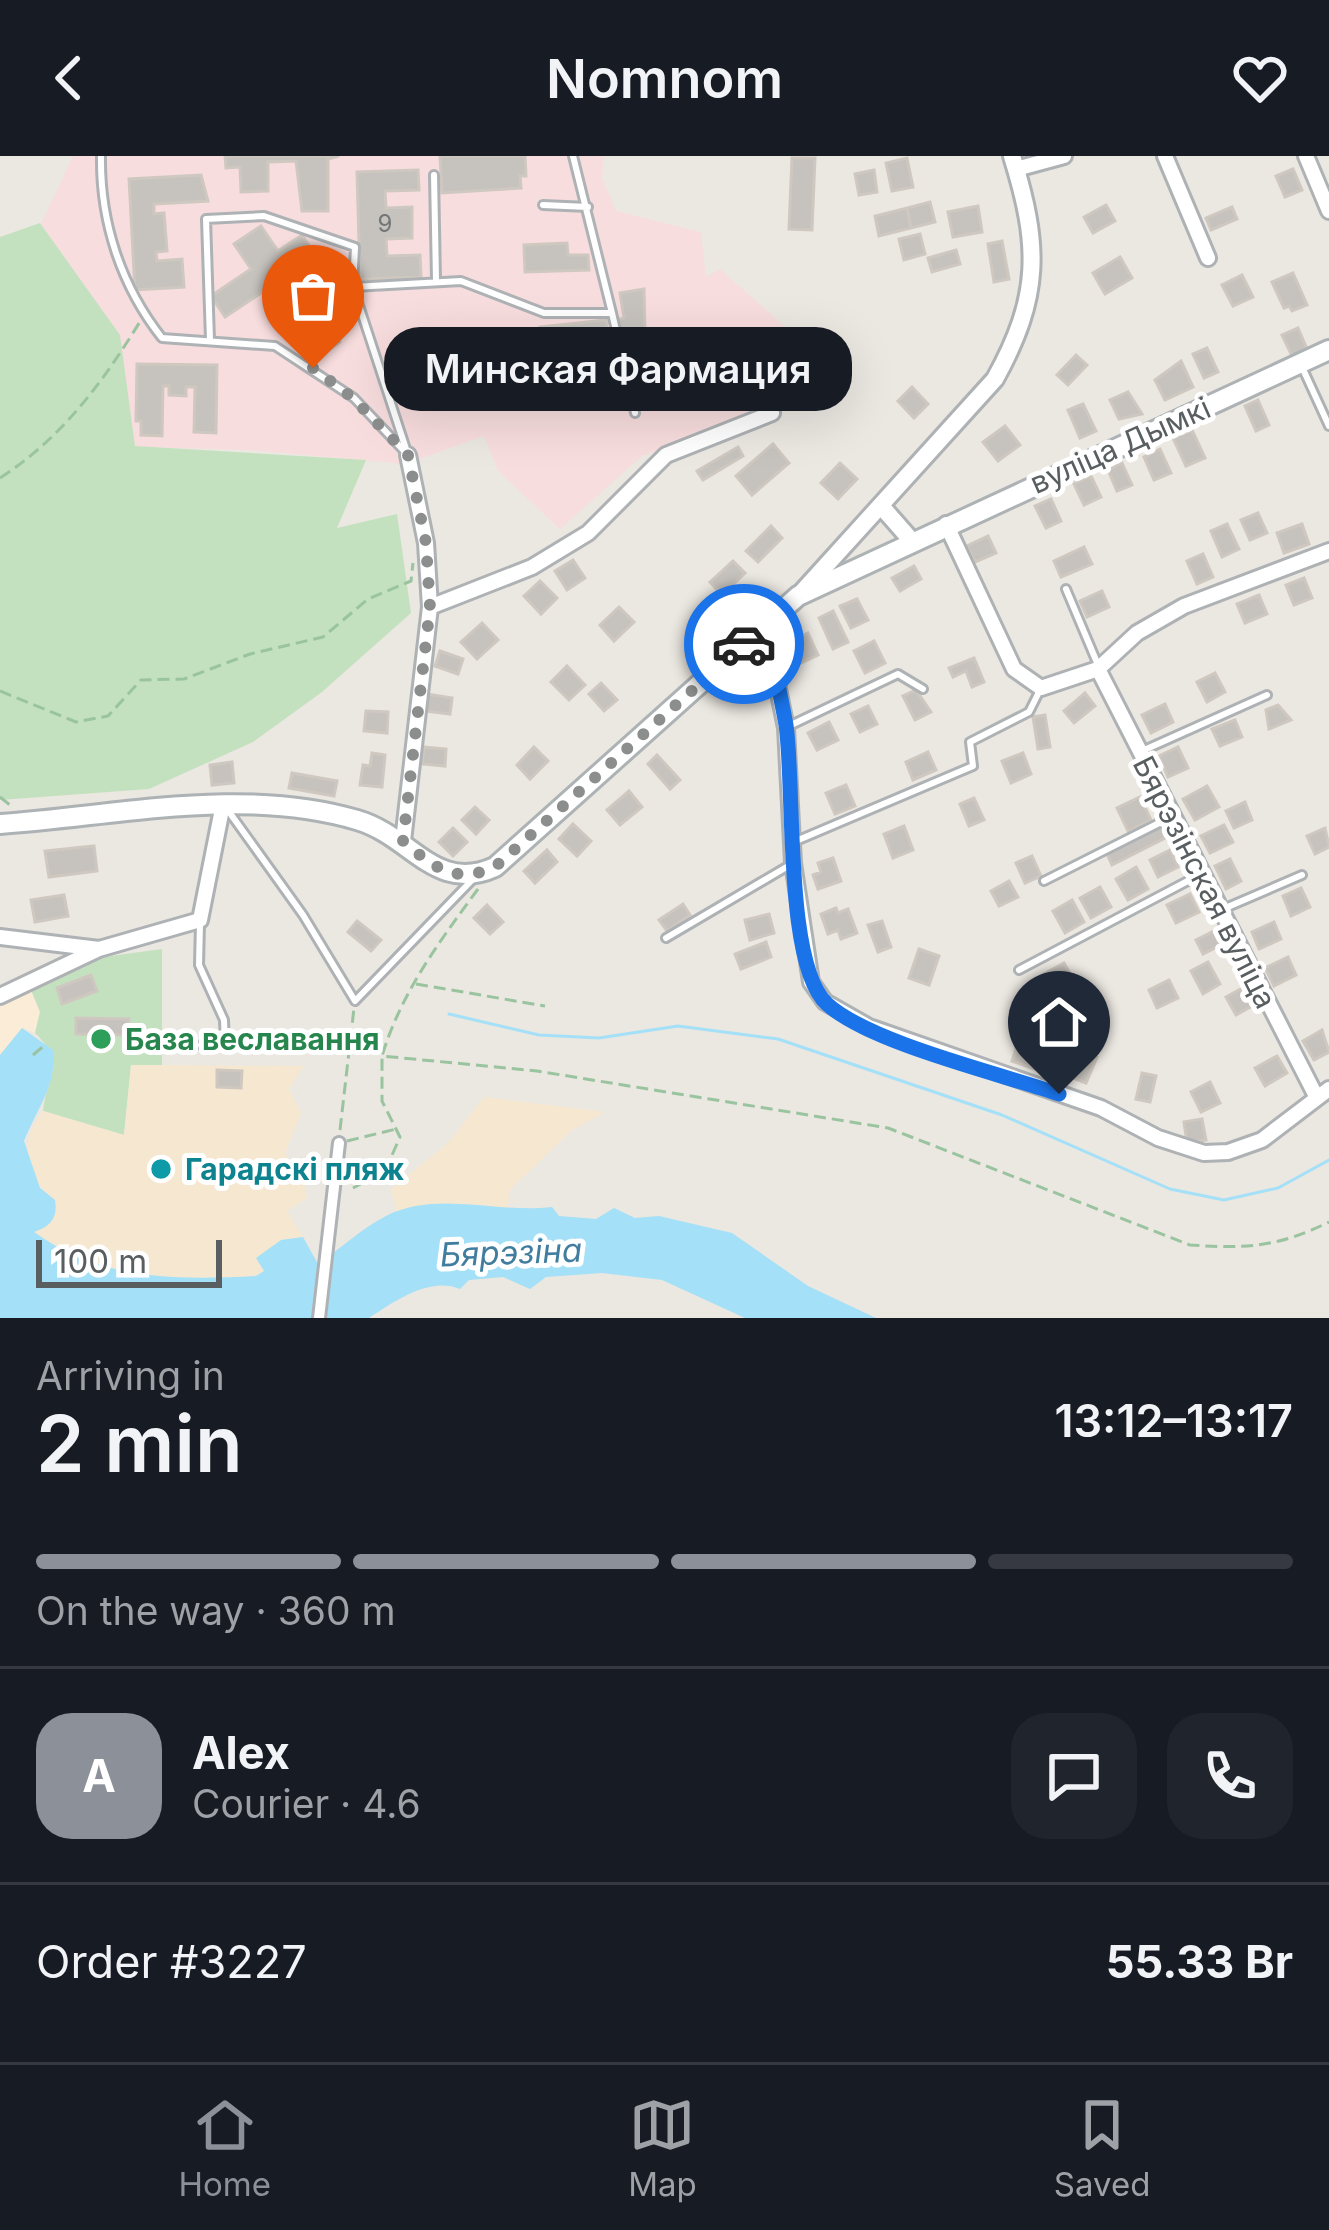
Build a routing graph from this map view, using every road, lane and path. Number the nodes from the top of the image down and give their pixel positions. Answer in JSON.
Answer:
{"nodes":[{"id":1,"x":101,"y":156,"type":"edge"},
{"id":2,"x":573,"y":156,"type":"edge"},
{"id":3,"x":1064,"y":156,"type":"edge"},
{"id":4,"x":1165,"y":156,"type":"edge"},
{"id":5,"x":1306,"y":156,"type":"edge"},
{"id":6,"x":1014,"y":162,"type":"edge"},
{"id":7,"x":434,"y":175,"type":"dead end"},
{"id":8,"x":543,"y":205,"type":"dead end"},
{"id":9,"x":588,"y":207,"type":"junction"},
{"id":10,"x":1329,"y":212,"type":"edge"},
{"id":11,"x":1208,"y":258,"type":"dead end"},
{"id":12,"x":436,"y":280,"type":"junction"},
{"id":13,"x":353,"y":287,"type":"junction"},
{"id":14,"x":612,"y":313,"type":"junction"},
{"id":15,"x":144,"y":316,"type":"junction"},
{"id":16,"x":210,"y":340,"type":"junction"},
{"id":17,"x":1329,"y":350,"type":"edge"},
{"id":18,"x":1301,"y":364,"type":"junction"},
{"id":19,"x":635,"y":413,"type":"dead end"},
{"id":20,"x":772,"y":413,"type":"dead end"},
{"id":21,"x":1329,"y":426,"type":"edge"},
{"id":22,"x":408,"y":455,"type":"junction"},
{"id":23,"x":0,"y":478,"type":"edge"},
{"id":24,"x":882,"y":507,"type":"junction"},
{"id":25,"x":946,"y":524,"type":"junction"},
{"id":26,"x":911,"y":540,"type":"junction"},
{"id":27,"x":426,"y":543,"type":"junction"},
{"id":28,"x":1328,"y":556,"type":"edge"},
{"id":29,"x":1066,"y":589,"type":"dead end"},
{"id":30,"x":798,"y":596,"type":"junction"},
{"id":31,"x":430,"y":607,"type":"junction"},
{"id":32,"x":765,"y":625,"type":"junction"},
{"id":33,"x":1098,"y":669,"type":"junction"},
{"id":34,"x":1041,"y":688,"type":"junction"},
{"id":35,"x":923,"y":689,"type":"dead end"},
{"id":36,"x":0,"y":691,"type":"edge"},
{"id":37,"x":1267,"y":695,"type":"dead end"},
{"id":38,"x":786,"y":728,"type":"junction"},
{"id":39,"x":1138,"y":753,"type":"junction"},
{"id":40,"x":0,"y":796,"type":"edge"},
{"id":41,"x":224,"y":804,"type":"junction"},
{"id":42,"x":10,"y":805,"type":"dead end"},
{"id":43,"x":1172,"y":817,"type":"junction"},
{"id":44,"x":0,"y":824,"type":"edge"},
{"id":45,"x":403,"y":841,"type":"junction"},
{"id":46,"x":792,"y":843,"type":"junction"},
{"id":47,"x":793,"y":863,"type":"junction"},
{"id":48,"x":495,"y":867,"type":"junction"},
{"id":49,"x":1201,"y":874,"type":"junction"},
{"id":50,"x":1302,"y":875,"type":"dead end"},
{"id":51,"x":475,"y":876,"type":"junction"},
{"id":52,"x":1044,"y":881,"type":"dead end"},
{"id":53,"x":1220,"y":911,"type":"junction"},
{"id":54,"x":200,"y":920,"type":"junction"},
{"id":55,"x":0,"y":937,"type":"edge"},
{"id":56,"x":666,"y":938,"type":"dead end"},
{"id":57,"x":99,"y":949,"type":"junction"},
{"id":58,"x":1019,"y":970,"type":"dead end"},
{"id":59,"x":414,"y":983,"type":"junction"},
{"id":60,"x":0,"y":996,"type":"edge"},
{"id":61,"x":355,"y":1001,"type":"junction"},
{"id":62,"x":545,"y":1006,"type":"dead end"},
{"id":63,"x":46,"y":1044,"type":"dead end"},
{"id":64,"x":201,"y":1045,"type":"dead end"},
{"id":65,"x":225,"y":1045,"type":"junction"},
{"id":66,"x":289,"y":1046,"type":"dead end"},
{"id":67,"x":33,"y":1055,"type":"dead end"},
{"id":68,"x":382,"y":1056,"type":"junction"},
{"id":69,"x":1322,"y":1092,"type":"edge"},
{"id":70,"x":396,"y":1129,"type":"junction"},
{"id":71,"x":339,"y":1143,"type":"junction"},
{"id":72,"x":353,"y":1188,"type":"dead end"},
{"id":73,"x":1329,"y":1222,"type":"edge"},
{"id":74,"x":319,"y":1318,"type":"edge"}],
"edges":[{"from":1,"to":15,"type":"lane"},
{"from":2,"to":9,"type":"lane"},
{"from":3,"to":6,"type":"street"},
{"from":4,"to":11,"type":"street"},
{"from":5,"to":10,"type":"street"},
{"from":6,"to":24,"type":"street"},
{"from":7,"to":12,"type":"lane"},
{"from":8,"to":9,"type":"lane"},
{"from":9,"to":14,"type":"lane"},
{"from":12,"to":13,"type":"lane"},
{"from":12,"to":14,"type":"lane"},
{"from":13,"to":16,"type":"lane"},
{"from":13,"to":22,"type":"lane"},
{"from":14,"to":19,"type":"lane"},
{"from":15,"to":16,"type":"lane"},
{"from":15,"to":23,"type":"path"},
{"from":16,"to":22,"type":"lane"},
{"from":17,"to":18,"type":"main road","name":"вуліца Дымкі"},
{"from":18,"to":21,"type":"lane"},
{"from":18,"to":25,"type":"main road","name":"вуліца Дымкі"},
{"from":20,"to":31,"type":"street"},
{"from":22,"to":27,"type":"street"},
{"from":24,"to":26,"type":"street"},
{"from":24,"to":30,"type":"street"},
{"from":25,"to":26,"type":"main road","name":"вуліца Дымкі"},
{"from":25,"to":34,"type":"street"},
{"from":26,"to":30,"type":"main road","name":"вуліца Дымкі"},
{"from":27,"to":31,"type":"street"},
{"from":27,"to":36,"type":"path"},
{"from":28,"to":33,"type":"street"},
{"from":29,"to":33,"type":"lane"},
{"from":30,"to":32,"type":"main road","name":"вуліца Дымкі"},
{"from":31,"to":45,"type":"street"},
{"from":32,"to":38,"type":"street","name":"Бярэзінская вуліца"},
{"from":32,"to":48,"type":"main road","name":"вуліца Дымкі"},
{"from":33,"to":34,"type":"street"},
{"from":33,"to":39,"type":"street","name":"Бярэзінская вуліца"},
{"from":34,"to":46,"type":"lane"},
{"from":35,"to":38,"type":"lane"},
{"from":37,"to":39,"type":"lane"},
{"from":38,"to":46,"type":"street","name":"Бярэзінская вуліца"},
{"from":39,"to":43,"type":"street","name":"Бярэзінская вуліца"},
{"from":40,"to":42,"type":"path"},
{"from":41,"to":44,"type":"main road"},
{"from":41,"to":45,"type":"main road"},
{"from":41,"to":54,"type":"street"},
{"from":41,"to":61,"type":"lane"},
{"from":43,"to":49,"type":"street","name":"Бярэзінская вуліца"},
{"from":43,"to":52,"type":"lane"},
{"from":45,"to":51,"type":"main road"},
{"from":46,"to":47,"type":"street","name":"Бярэзінская вуліца"},
{"from":47,"to":56,"type":"lane"},
{"from":47,"to":69,"type":"street","name":"Бярэзінская вуліца"},
{"from":48,"to":51,"type":"main road","name":"вуліца Дымкі"},
{"from":48,"to":59,"type":"path"},
{"from":49,"to":53,"type":"street","name":"Бярэзінская вуліца"},
{"from":49,"to":58,"type":"lane"},
{"from":50,"to":53,"type":"lane"},
{"from":51,"to":61,"type":"lane"},
{"from":53,"to":69,"type":"street","name":"Бярэзінская вуліца"},
{"from":54,"to":57,"type":"street"},
{"from":54,"to":65,"type":"lane"},
{"from":55,"to":57,"type":"street"},
{"from":57,"to":60,"type":"street"},
{"from":59,"to":62,"type":"path"},
{"from":59,"to":68,"type":"path"},
{"from":61,"to":71,"type":"path"},
{"from":63,"to":67,"type":"path"},
{"from":64,"to":65,"type":"lane"},
{"from":65,"to":66,"type":"lane"},
{"from":68,"to":70,"type":"path"},
{"from":68,"to":73,"type":"path"},
{"from":70,"to":71,"type":"path"},
{"from":70,"to":72,"type":"path"},
{"from":71,"to":74,"type":"street"}]}
